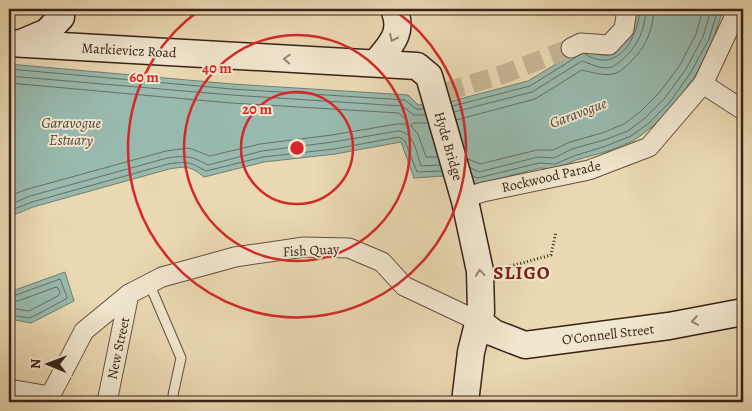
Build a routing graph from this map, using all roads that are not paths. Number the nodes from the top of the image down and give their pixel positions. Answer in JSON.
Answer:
{"nodes":[{"id":1,"x":394,"y":9,"type":"edge"},
{"id":2,"x":627,"y":9,"type":"edge"},
{"id":3,"x":738,"y":9,"type":"edge"},
{"id":4,"x":61,"y":13,"type":"edge"},
{"id":5,"x":15,"y":43,"type":"edge"},
{"id":6,"x":79,"y":47,"type":"junction"},
{"id":7,"x":571,"y":48,"type":"tunnel mouth"},
{"id":8,"x":388,"y":63,"type":"junction"},
{"id":9,"x":702,"y":84,"type":"junction"},
{"id":10,"x":438,"y":96,"type":"joint"},
{"id":11,"x":743,"y":110,"type":"edge"},
{"id":12,"x":463,"y":194,"type":"junction"},
{"id":13,"x":149,"y":283,"type":"junction"},
{"id":14,"x":129,"y":294,"type":"junction"},
{"id":15,"x":743,"y":312,"type":"edge"},
{"id":16,"x":478,"y":321,"type":"junction"},
{"id":17,"x":9,"y":389,"type":"edge"},
{"id":18,"x":173,"y":395,"type":"dead end"},
{"id":19,"x":48,"y":399,"type":"edge"},
{"id":20,"x":107,"y":402,"type":"edge"},
{"id":21,"x":465,"y":402,"type":"edge"}],
"edges":[{"from":1,"to":8,"type":"main road","one_way":true},
{"from":2,"to":7,"type":"street"},
{"from":3,"to":9,"type":"street","name":"Rockwood Parade"},
{"from":4,"to":5,"type":"main road"},
{"from":4,"to":6,"type":"main road"},
{"from":5,"to":6,"type":"main road","name":"Markievicz Road"},
{"from":8,"to":6,"type":"main road","name":"Markievicz Road","one_way":true},
{"from":8,"to":10,"type":"main road","name":"Markievicz Road"},
{"from":9,"to":11,"type":"street"},
{"from":9,"to":12,"type":"street","name":"Rockwood Parade"},
{"from":10,"to":12,"type":"main road","name":"Hyde Bridge"},
{"from":16,"to":12,"type":"main road","name":"Hyde Bridge","one_way":true},
{"from":13,"to":14,"type":"street","name":"Fish Quay"},
{"from":13,"to":16,"type":"street","name":"Fish Quay"},
{"from":13,"to":18,"type":"lane"},
{"from":14,"to":19,"type":"street","name":"Fish Quay"},
{"from":14,"to":20,"type":"street","name":"New Street"},
{"from":15,"to":16,"type":"main road","name":"O'Connell Street","one_way":true},
{"from":16,"to":21,"type":"main road","name":"Hyde Bridge"},
{"from":17,"to":19,"type":"street"}]}
